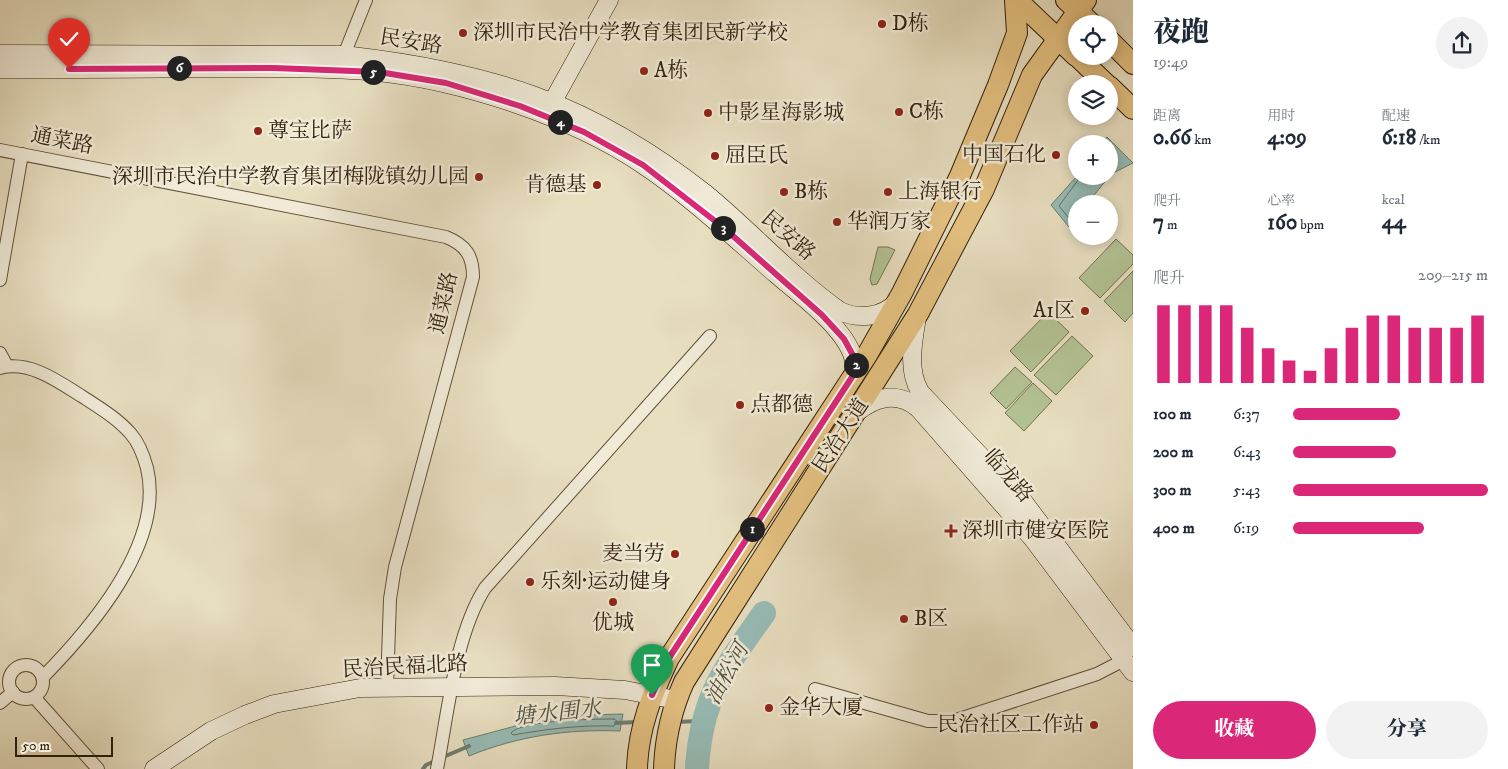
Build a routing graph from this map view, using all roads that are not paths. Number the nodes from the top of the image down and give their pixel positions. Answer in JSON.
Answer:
{"nodes":[{"id":1,"x":366,"y":0,"type":"edge"},
{"id":2,"x":609,"y":0,"type":"edge"},
{"id":3,"x":1016,"y":0,"type":"edge"},
{"id":4,"x":1081,"y":9,"type":"edge"},
{"id":5,"x":1058,"y":38,"type":"junction"},
{"id":6,"x":1068,"y":47,"type":"edge"},
{"id":7,"x":1118,"y":49,"type":"edge"},
{"id":8,"x":0,"y":54,"type":"edge"},
{"id":9,"x":344,"y":55,"type":"junction"},
{"id":10,"x":1131,"y":62,"type":"edge"},
{"id":11,"x":1086,"y":65,"type":"edge"},
{"id":12,"x":0,"y":69,"type":"edge"},
{"id":13,"x":1097,"y":75,"type":"edge"},
{"id":14,"x":1118,"y":95,"type":"edge"},
{"id":15,"x":553,"y":101,"type":"junction"},
{"id":16,"x":1133,"y":109,"type":"edge"},
{"id":17,"x":0,"y":150,"type":"edge"},
{"id":18,"x":22,"y":154,"type":"junction"},
{"id":19,"x":0,"y":280,"type":"edge"},
{"id":20,"x":897,"y":302,"type":"junction"},
{"id":21,"x":827,"y":310,"type":"junction"},
{"id":22,"x":918,"y":314,"type":"junction"},
{"id":23,"x":710,"y":336,"type":"dead end"},
{"id":24,"x":0,"y":353,"type":"edge"},
{"id":25,"x":4,"y":367,"type":"edge"},
{"id":26,"x":854,"y":374,"type":"junction"},
{"id":27,"x":922,"y":404,"type":"junction"},
{"id":28,"x":856,"y":413,"type":"junction"},
{"id":29,"x":1130,"y":660,"type":"edge"},
{"id":30,"x":43,"y":677,"type":"junction"},
{"id":31,"x":453,"y":686,"type":"junction"},
{"id":32,"x":387,"y":687,"type":"junction"},
{"id":33,"x":815,"y":688,"type":"dead end"},
{"id":34,"x":13,"y":692,"type":"junction"},
{"id":35,"x":34,"y":697,"type":"junction"},
{"id":36,"x":0,"y":702,"type":"edge"},
{"id":37,"x":649,"y":704,"type":"junction"},
{"id":38,"x":674,"y":707,"type":"junction"},
{"id":39,"x":98,"y":769,"type":"edge"},
{"id":40,"x":154,"y":769,"type":"edge"},
{"id":41,"x":437,"y":769,"type":"edge"},
{"id":42,"x":636,"y":769,"type":"edge"},
{"id":43,"x":664,"y":769,"type":"edge"}],
"edges":[{"from":1,"to":9,"type":"street"},
{"from":2,"to":15,"type":"main road"},
{"from":3,"to":5,"type":"main road"},
{"from":3,"to":20,"type":"main road","name":"民治大道"},
{"from":4,"to":5,"type":"main road","name":"民治大道"},
{"from":5,"to":6,"type":"main road"},
{"from":5,"to":22,"type":"main road","name":"民治大道"},
{"from":7,"to":10,"type":"main road"},
{"from":8,"to":9,"type":"main road","name":"民安路"},
{"from":9,"to":15,"type":"main road","name":"民安路"},
{"from":11,"to":13,"type":"main road"},
{"from":12,"to":21,"type":"main road","name":"民安路"},
{"from":14,"to":16,"type":"main road"},
{"from":15,"to":21,"type":"main road","name":"民安路"},
{"from":17,"to":18,"type":"street","name":"通菜路"},
{"from":18,"to":19,"type":"street"},
{"from":18,"to":32,"type":"street","name":"通菜路"},
{"from":20,"to":21,"type":"main road"},
{"from":20,"to":26,"type":"main road","name":"民治大道"},
{"from":21,"to":26,"type":"main road"},
{"from":22,"to":27,"type":"main road"},
{"from":22,"to":28,"type":"main road","name":"民治大道"},
{"from":23,"to":31,"type":"street"},
{"from":24,"to":25,"type":"street"},
{"from":25,"to":30,"type":"street"},
{"from":26,"to":37,"type":"main road","name":"民治大道"},
{"from":27,"to":28,"type":"main road"},
{"from":27,"to":29,"type":"main road","name":"临龙路"},
{"from":28,"to":38,"type":"main road","name":"民治大道"},
{"from":29,"to":33,"type":"street"},
{"from":30,"to":34,"type":"street"},
{"from":30,"to":35,"type":"street"},
{"from":31,"to":32,"type":"main road","name":"民治民福北路"},
{"from":31,"to":37,"type":"main road","name":"民治民福北路"},
{"from":31,"to":41,"type":"street"},
{"from":32,"to":40,"type":"main road","name":"民治民福北路"},
{"from":34,"to":35,"type":"street"},
{"from":34,"to":36,"type":"street"},
{"from":35,"to":39,"type":"street"},
{"from":37,"to":38,"type":"main road","name":"民治民福北路"},
{"from":37,"to":42,"type":"main road","name":"民治大道"},
{"from":38,"to":43,"type":"main road","name":"民治大道"}]}
